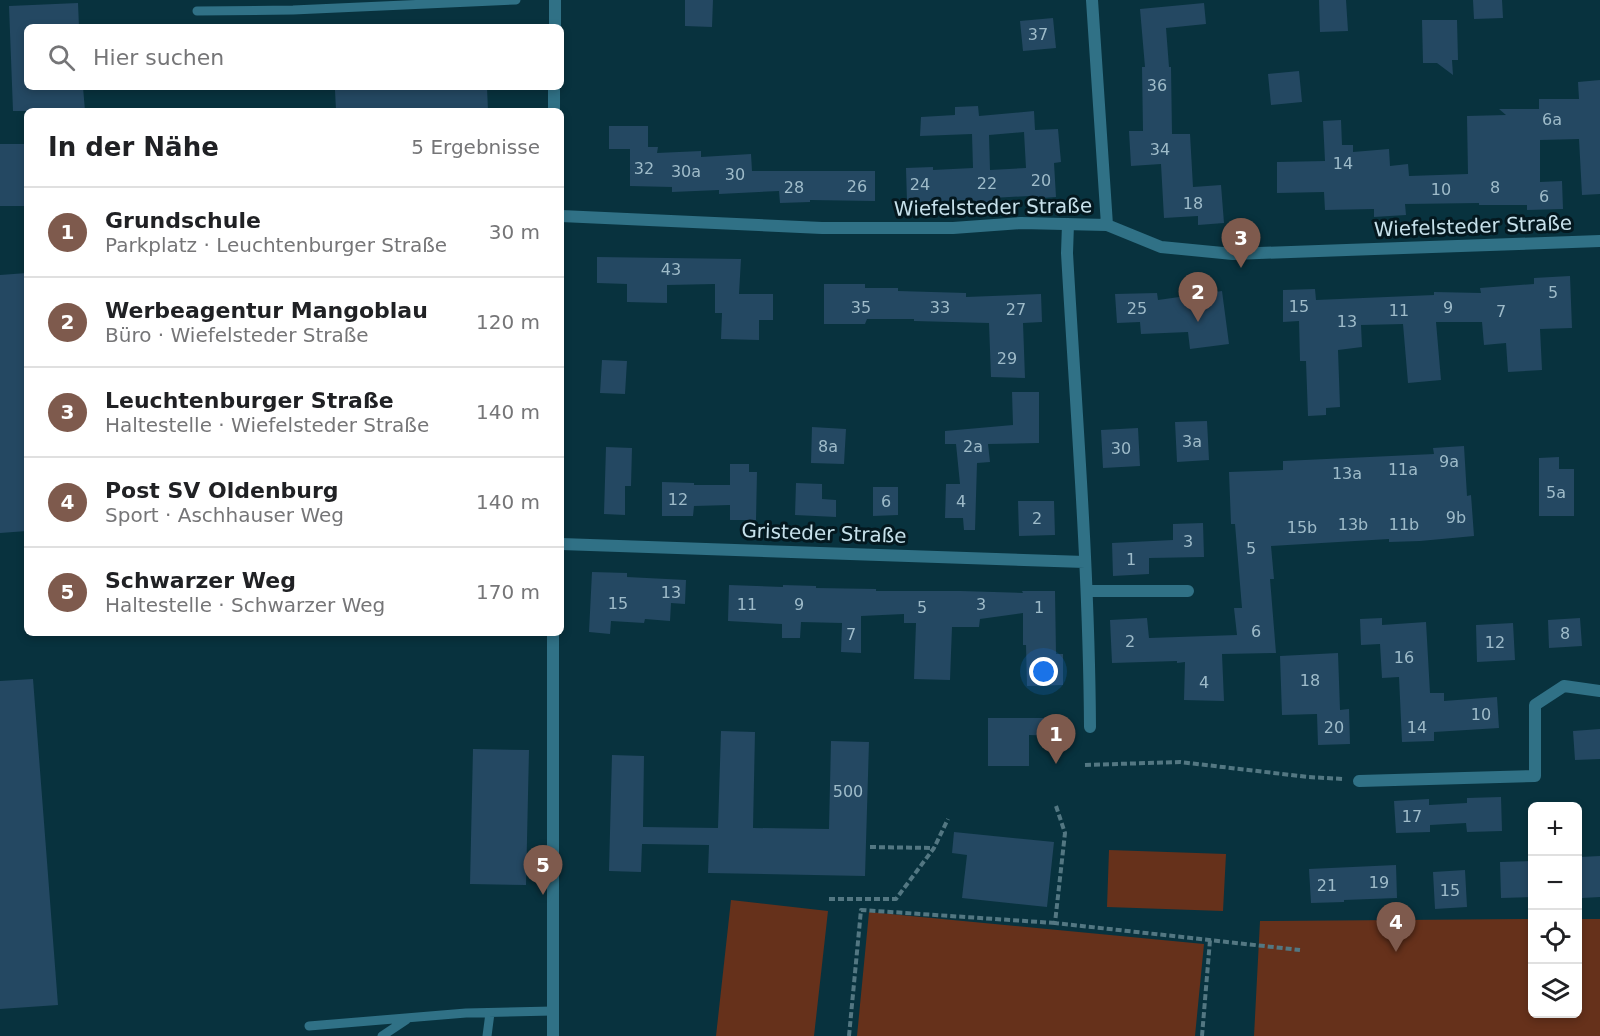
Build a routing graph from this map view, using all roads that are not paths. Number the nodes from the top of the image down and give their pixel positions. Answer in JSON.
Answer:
{"nodes":[{"id":1,"x":516,"y":0,"type":"edge"},
{"id":2,"x":555,"y":0,"type":"edge"},
{"id":3,"x":1092,"y":0,"type":"edge"},
{"id":4,"x":196,"y":11,"type":"dead end"},
{"id":5,"x":555,"y":24,"type":"edge"},
{"id":6,"x":554,"y":90,"type":"edge"},
{"id":7,"x":554,"y":108,"type":"edge"},
{"id":8,"x":564,"y":216,"type":"edge"},
{"id":9,"x":1068,"y":224,"type":"junction"},
{"id":10,"x":1107,"y":225,"type":"junction"},
{"id":11,"x":1600,"y":241,"type":"edge"},
{"id":12,"x":564,"y":544,"type":"edge"},
{"id":13,"x":1085,"y":562,"type":"junction"},
{"id":14,"x":1087,"y":591,"type":"junction"},
{"id":15,"x":1188,"y":591,"type":"dead end"},
{"id":16,"x":553,"y":636,"type":"edge"},
{"id":17,"x":1600,"y":691,"type":"edge"},
{"id":18,"x":1090,"y":727,"type":"dead end"},
{"id":19,"x":1359,"y":781,"type":"road end"},
{"id":20,"x":553,"y":1011,"type":"junction"},
{"id":21,"x":490,"y":1013,"type":"junction"},
{"id":22,"x":408,"y":1018,"type":"junction"},
{"id":23,"x":309,"y":1026,"type":"dead end"},
{"id":24,"x":387,"y":1034,"type":"edge"},
{"id":25,"x":487,"y":1036,"type":"edge"},
{"id":26,"x":553,"y":1036,"type":"edge"}],
"edges":[{"from":1,"to":4,"type":"lane"},
{"from":2,"to":5,"type":"street"},
{"from":3,"to":10,"type":"street"},
{"from":6,"to":7,"type":"street"},
{"from":8,"to":9,"type":"street","name":"Wiefelsteder Straße"},
{"from":9,"to":10,"type":"street","name":"Wiefelsteder Straße"},
{"from":9,"to":13,"type":"street"},
{"from":10,"to":11,"type":"street","name":"Wiefelsteder Straße"},
{"from":12,"to":13,"type":"street","name":"Gristeder Straße"},
{"from":13,"to":14,"type":"street"},
{"from":14,"to":15,"type":"street"},
{"from":14,"to":18,"type":"street"},
{"from":16,"to":20,"type":"street"},
{"from":17,"to":19,"type":"street"},
{"from":20,"to":21,"type":"lane"},
{"from":20,"to":26,"type":"street"},
{"from":21,"to":22,"type":"lane"},
{"from":21,"to":25,"type":"lane"},
{"from":22,"to":23,"type":"lane"},
{"from":22,"to":24,"type":"lane"}]}
